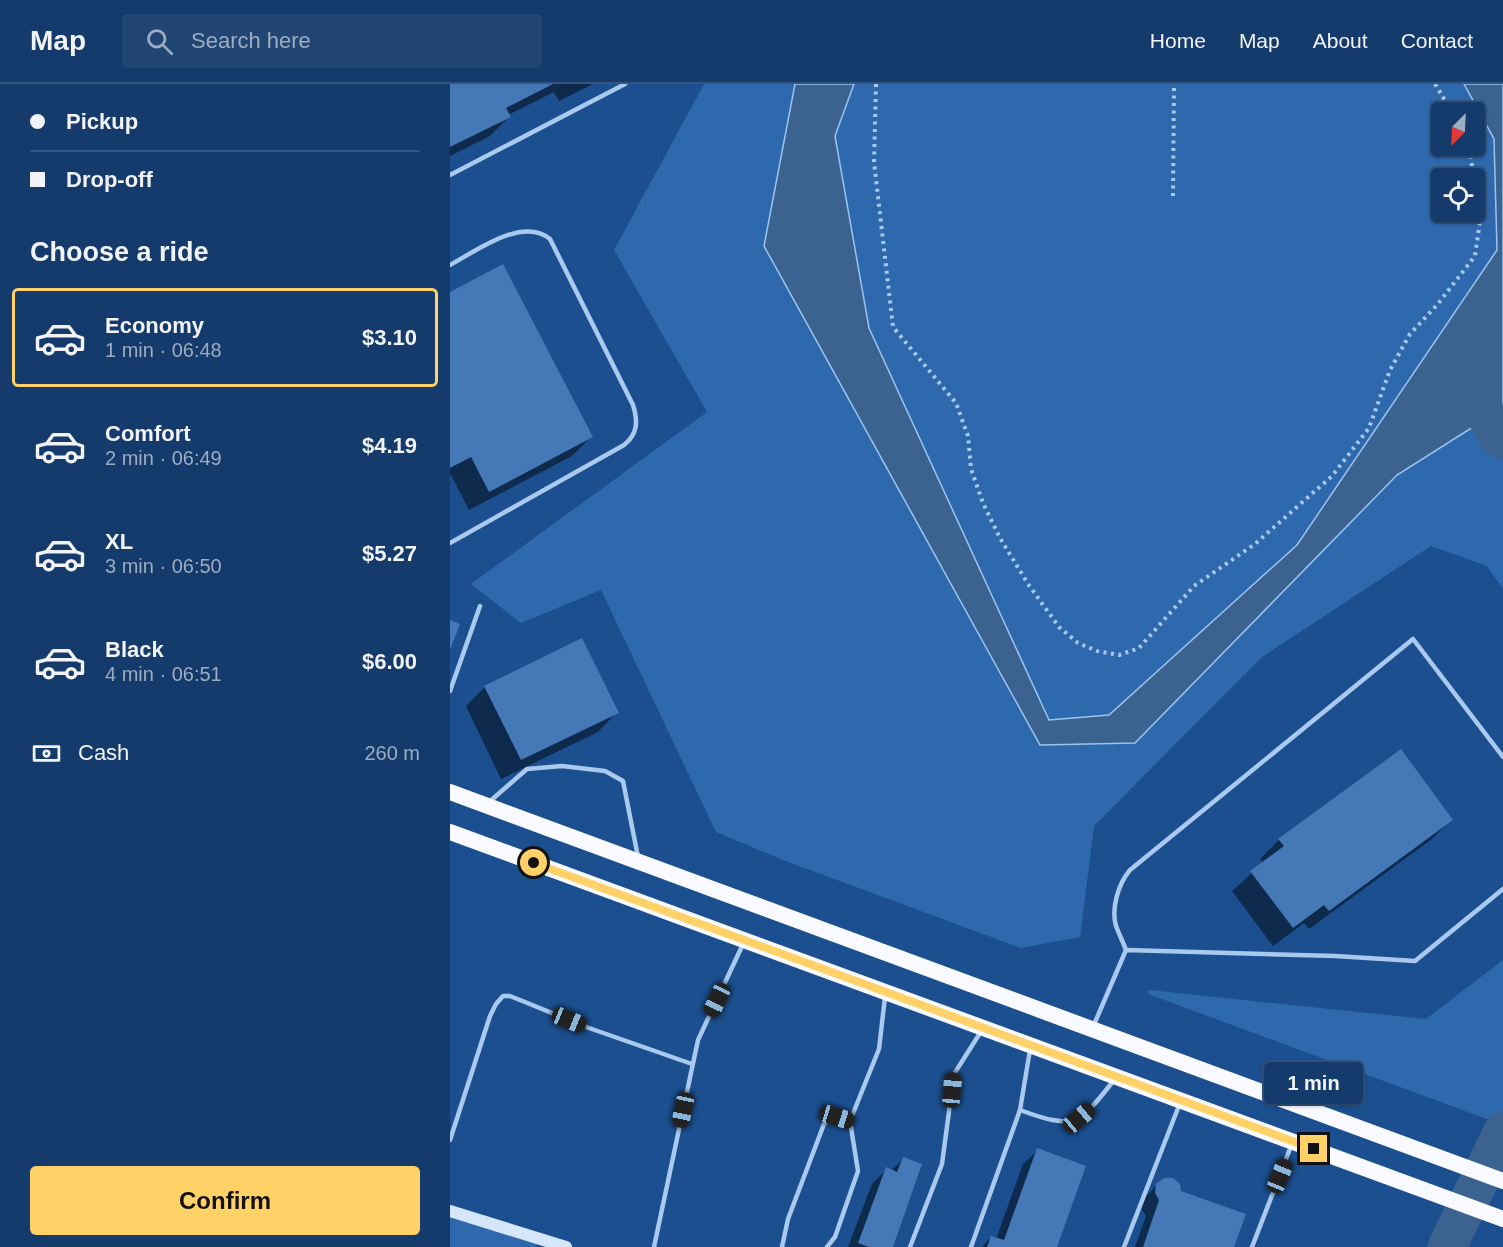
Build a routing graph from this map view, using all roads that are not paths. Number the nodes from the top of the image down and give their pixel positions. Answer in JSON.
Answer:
{"nodes":[{"id":1,"x":625,"y":84,"type":"edge"},
{"id":2,"x":450,"y":175,"type":"edge"},
{"id":3,"x":450,"y":265,"type":"edge"},
{"id":4,"x":450,"y":543,"type":"edge"},
{"id":5,"x":480,"y":606,"type":"dead end"},
{"id":6,"x":450,"y":691,"type":"edge"},
{"id":7,"x":1503,"y":757,"type":"edge"},
{"id":8,"x":450,"y":792,"type":"edge"},
{"id":9,"x":485,"y":805,"type":"junction"},
{"id":10,"x":450,"y":832,"type":"edge"},
{"id":11,"x":639,"y":863,"type":"junction"},
{"id":12,"x":1503,"y":889,"type":"edge"},
{"id":13,"x":745,"y":940,"type":"junction"},
{"id":14,"x":1126,"y":950,"type":"junction"},
{"id":15,"x":886,"y":991,"type":"junction"},
{"id":16,"x":983,"y":1028,"type":"junction"},
{"id":17,"x":1092,"y":1030,"type":"junction"},
{"id":18,"x":1030,"y":1044,"type":"junction"},
{"id":19,"x":692,"y":1064,"type":"junction"},
{"id":20,"x":1116,"y":1076,"type":"junction"},
{"id":21,"x":1181,"y":1101,"type":"junction"},
{"id":22,"x":1020,"y":1110,"type":"junction"},
{"id":23,"x":850,"y":1121,"type":"junction"},
{"id":24,"x":450,"y":1140,"type":"edge"},
{"id":25,"x":1293,"y":1142,"type":"junction"},
{"id":26,"x":1503,"y":1181,"type":"edge"},
{"id":27,"x":450,"y":1211,"type":"edge"},
{"id":28,"x":1503,"y":1219,"type":"edge"},
{"id":29,"x":566,"y":1247,"type":"edge"},
{"id":30,"x":654,"y":1247,"type":"edge"},
{"id":31,"x":782,"y":1247,"type":"edge"},
{"id":32,"x":827,"y":1247,"type":"edge"},
{"id":33,"x":910,"y":1247,"type":"edge"},
{"id":34,"x":971,"y":1247,"type":"edge"},
{"id":35,"x":1124,"y":1247,"type":"edge"},
{"id":36,"x":1252,"y":1247,"type":"edge"}],
"edges":[{"from":1,"to":2,"type":"lane"},
{"from":3,"to":4,"type":"lane"},
{"from":5,"to":6,"type":"lane"},
{"from":7,"to":14,"type":"lane"},
{"from":8,"to":9,"type":"highway"},
{"from":9,"to":11,"type":"highway"},
{"from":9,"to":11,"type":"lane"},
{"from":10,"to":13,"type":"highway"},
{"from":11,"to":17,"type":"highway"},
{"from":12,"to":14,"type":"lane"},
{"from":13,"to":15,"type":"highway"},
{"from":13,"to":19,"type":"lane"},
{"from":14,"to":17,"type":"lane"},
{"from":15,"to":16,"type":"highway"},
{"from":15,"to":23,"type":"lane"},
{"from":16,"to":18,"type":"highway"},
{"from":16,"to":33,"type":"lane"},
{"from":17,"to":26,"type":"highway"},
{"from":18,"to":20,"type":"highway"},
{"from":18,"to":22,"type":"lane"},
{"from":19,"to":24,"type":"lane"},
{"from":19,"to":30,"type":"lane"},
{"from":20,"to":21,"type":"highway"},
{"from":20,"to":22,"type":"lane"},
{"from":21,"to":25,"type":"highway"},
{"from":21,"to":35,"type":"lane"},
{"from":22,"to":34,"type":"lane"},
{"from":23,"to":31,"type":"lane"},
{"from":23,"to":32,"type":"lane"},
{"from":25,"to":28,"type":"highway"},
{"from":25,"to":36,"type":"lane"},
{"from":27,"to":29,"type":"main road"}]}
